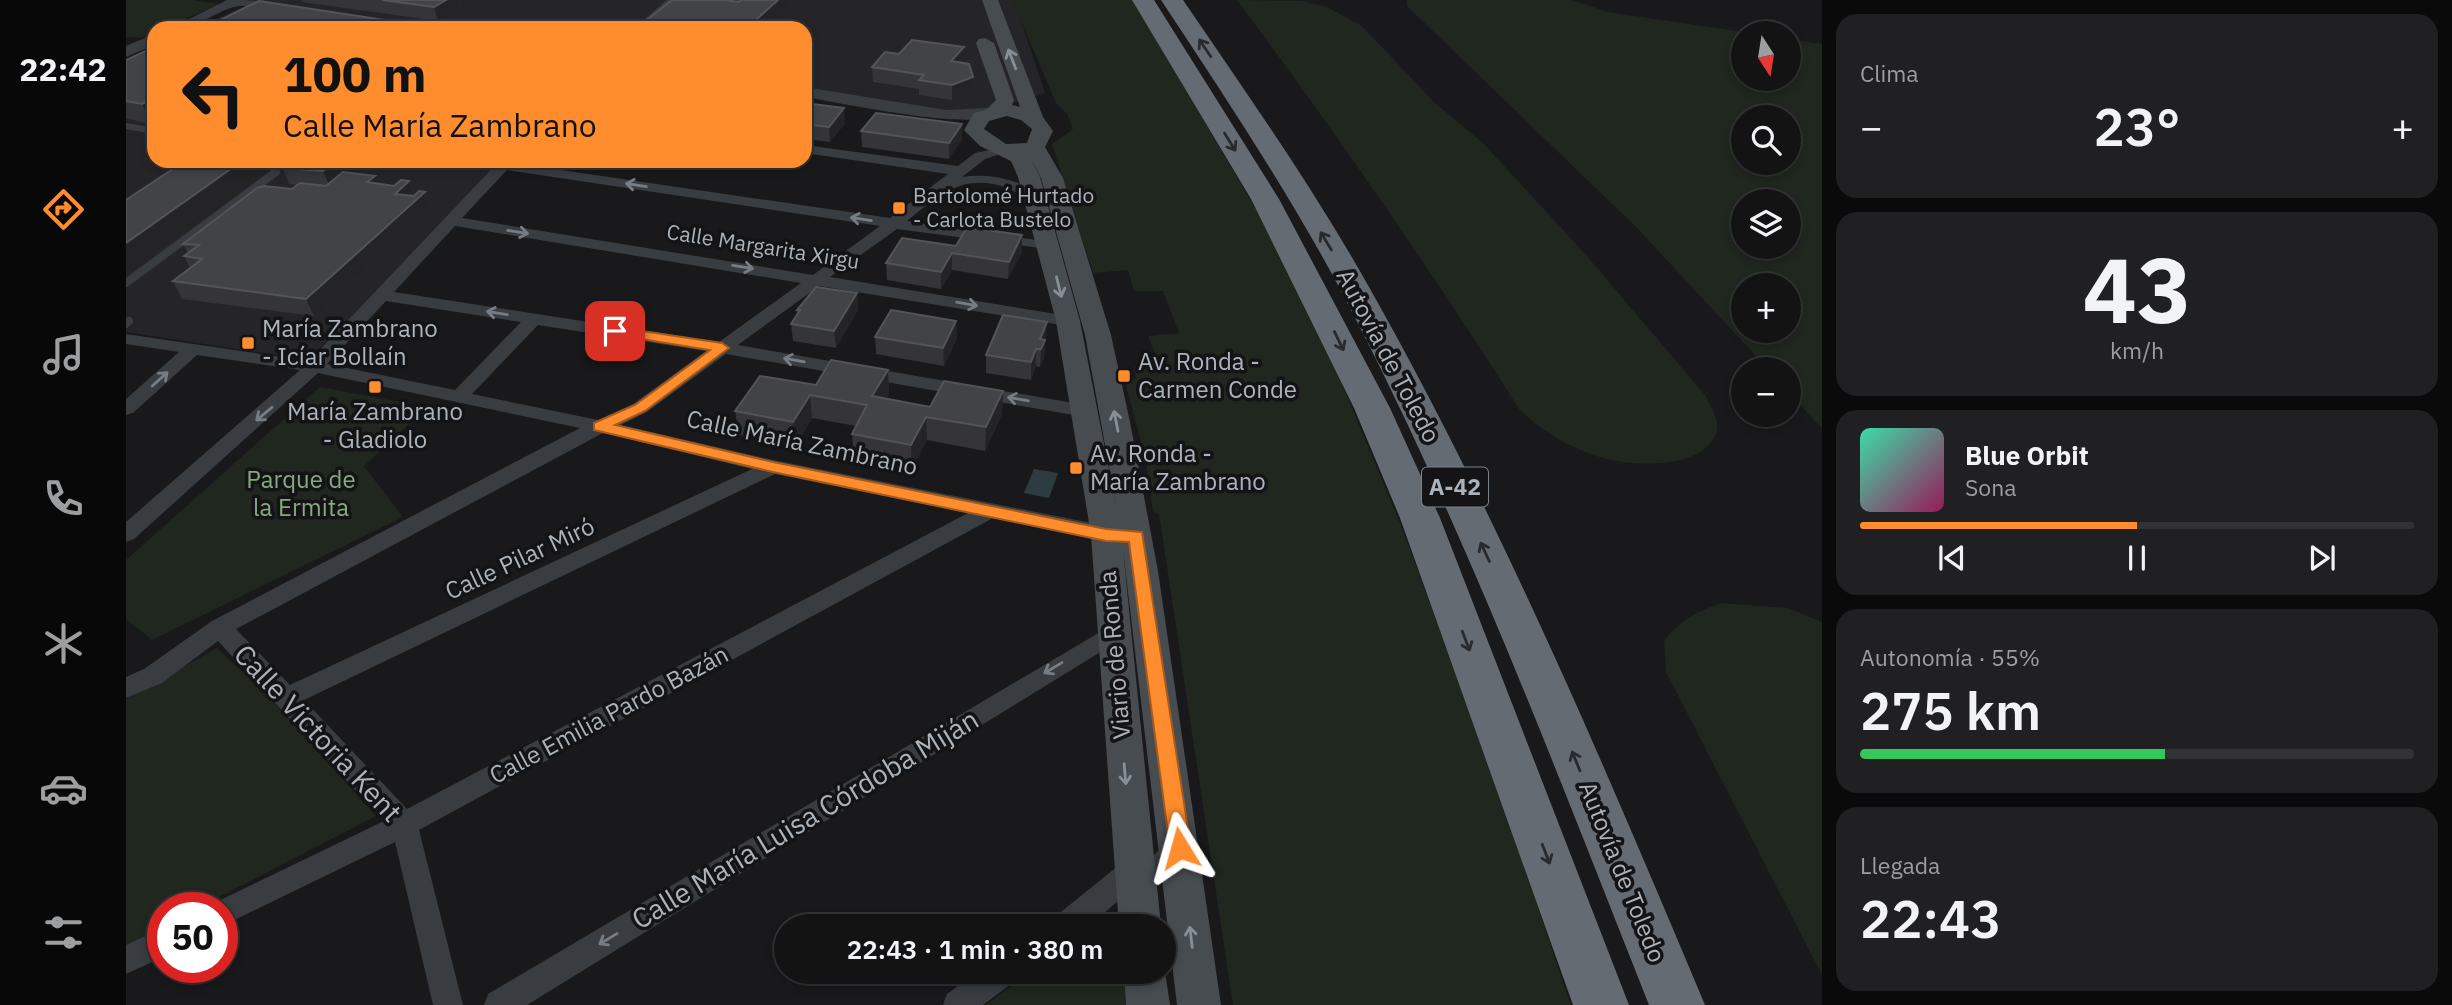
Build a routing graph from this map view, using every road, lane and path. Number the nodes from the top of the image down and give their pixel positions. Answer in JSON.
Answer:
{"nodes":[{"id":1,"x":237,"y":0,"type":"edge"},
{"id":2,"x":674,"y":0,"type":"edge"},
{"id":3,"x":990,"y":0,"type":"edge"},
{"id":4,"x":1143,"y":0,"type":"edge"},
{"id":5,"x":1172,"y":0,"type":"edge"},
{"id":6,"x":309,"y":13,"type":"edge"},
{"id":7,"x":975,"y":13,"type":"edge"},
{"id":8,"x":193,"y":21,"type":"edge"},
{"id":9,"x":648,"y":21,"type":"edge"},
{"id":10,"x":812,"y":93,"type":"edge"},
{"id":11,"x":991,"y":112,"type":"junction"},
{"id":12,"x":946,"y":115,"type":"junction"},
{"id":13,"x":1033,"y":117,"type":"junction"},
{"id":14,"x":126,"y":127,"type":"edge"},
{"id":15,"x":147,"y":130,"type":"edge"},
{"id":16,"x":989,"y":145,"type":"junction"},
{"id":17,"x":1035,"y":147,"type":"junction"},
{"id":18,"x":812,"y":150,"type":"edge"},
{"id":19,"x":274,"y":168,"type":"edge"},
{"id":20,"x":500,"y":168,"type":"edge"},
{"id":21,"x":537,"y":168,"type":"edge"},
{"id":22,"x":960,"y":171,"type":"junction"},
{"id":23,"x":941,"y":186,"type":"junction"},
{"id":24,"x":1033,"y":195,"type":"junction"},
{"id":25,"x":451,"y":221,"type":"junction"},
{"id":26,"x":893,"y":224,"type":"junction"},
{"id":27,"x":1049,"y":247,"type":"junction"},
{"id":28,"x":817,"y":279,"type":"junction"},
{"id":29,"x":126,"y":283,"type":"edge"},
{"id":30,"x":382,"y":295,"type":"junction"},
{"id":31,"x":534,"y":318,"type":"junction"},
{"id":32,"x":1068,"y":321,"type":"junction"},
{"id":33,"x":127,"y":328,"type":"edge"},
{"id":34,"x":722,"y":348,"type":"junction"},
{"id":35,"x":193,"y":349,"type":"junction"},
{"id":36,"x":314,"y":367,"type":"junction"},
{"id":37,"x":458,"y":398,"type":"junction"},
{"id":38,"x":126,"y":409,"type":"edge"},
{"id":39,"x":1085,"y":411,"type":"junction"},
{"id":40,"x":600,"y":427,"type":"junction"},
{"id":41,"x":773,"y":467,"type":"junction"},
{"id":42,"x":992,"y":510,"type":"junction"},
{"id":43,"x":131,"y":523,"type":"edge"},
{"id":44,"x":1121,"y":536,"type":"junction"},
{"id":45,"x":220,"y":627,"type":"junction"},
{"id":46,"x":1112,"y":634,"type":"junction"},
{"id":47,"x":126,"y":688,"type":"edge"},
{"id":48,"x":288,"y":697,"type":"junction"},
{"id":49,"x":404,"y":824,"type":"junction"},
{"id":50,"x":1180,"y":848,"type":"junction"},
{"id":51,"x":1134,"y":870,"type":"junction"},
{"id":52,"x":238,"y":905,"type":"edge"},
{"id":53,"x":1082,"y":914,"type":"edge"},
{"id":54,"x":1139,"y":914,"type":"edge"},
{"id":55,"x":147,"y":950,"type":"edge"},
{"id":56,"x":126,"y":960,"type":"edge"},
{"id":57,"x":986,"y":984,"type":"edge"},
{"id":58,"x":1146,"y":984,"type":"edge"},
{"id":59,"x":448,"y":1005,"type":"edge"},
{"id":60,"x":499,"y":1005,"type":"edge"},
{"id":61,"x":958,"y":1005,"type":"edge"},
{"id":62,"x":1147,"y":1005,"type":"edge"},
{"id":63,"x":1199,"y":1005,"type":"edge"},
{"id":64,"x":1601,"y":1005,"type":"edge"},
{"id":65,"x":1677,"y":1005,"type":"edge"}],
"edges":[{"from":1,"to":6,"type":"street"},
{"from":1,"to":8,"type":"street"},
{"from":2,"to":9,"type":"street"},
{"from":13,"to":3,"type":"main road","one_way":true},
{"from":4,"to":64,"type":"highway","name":"Autovía de Toledo","number":"A-42","one_way":true},
{"from":65,"to":5,"type":"highway","name":"Autovía de Toledo","number":"A-42","one_way":true},
{"from":7,"to":11,"type":"main road"},
{"from":10,"to":12,"type":"street"},
{"from":11,"to":12,"type":"street"},
{"from":11,"to":13,"type":"main road"},
{"from":11,"to":16,"type":"main road"},
{"from":12,"to":16,"type":"street"},
{"from":13,"to":17,"type":"main road"},
{"from":14,"to":15,"type":"lane"},
{"from":16,"to":17,"type":"main road"},
{"from":16,"to":22,"type":"street"},
{"from":16,"to":24,"type":"main road","name":"Viario de Ronda"},
{"from":44,"to":17,"type":"main road","name":"Viario de Ronda","one_way":true},
{"from":18,"to":22,"type":"street"},
{"from":19,"to":29,"type":"lane"},
{"from":20,"to":25,"type":"street"},
{"from":26,"to":21,"type":"street","one_way":true},
{"from":22,"to":23,"type":"street"},
{"from":23,"to":24,"type":"street"},
{"from":23,"to":26,"type":"street"},
{"from":24,"to":27,"type":"main road","name":"Viario de Ronda"},
{"from":25,"to":28,"type":"street","name":"Calle Margarita Xirgu","one_way":true},
{"from":25,"to":30,"type":"street"},
{"from":26,"to":27,"type":"street"},
{"from":26,"to":28,"type":"street"},
{"from":27,"to":32,"type":"main road","name":"Viario de Ronda","one_way":true},
{"from":28,"to":32,"type":"street","name":"Calle Margarita Xirgu","one_way":true},
{"from":28,"to":34,"type":"street"},
{"from":31,"to":30,"type":"street","one_way":true},
{"from":30,"to":36,"type":"street"},
{"from":31,"to":34,"type":"street"},
{"from":31,"to":37,"type":"street"},
{"from":32,"to":39,"type":"main road","name":"Viario de Ronda"},
{"from":33,"to":35,"type":"street","name":"Calle María Zambrano"},
{"from":39,"to":34,"type":"street","one_way":true},
{"from":34,"to":40,"type":"street"},
{"from":35,"to":36,"type":"street","name":"Calle María Zambrano"},
{"from":38,"to":35,"type":"street","one_way":true},
{"from":36,"to":37,"type":"street","name":"Calle María Zambrano"},
{"from":36,"to":43,"type":"street","one_way":true},
{"from":37,"to":40,"type":"street","name":"Calle María Zambrano"},
{"from":39,"to":44,"type":"main road","name":"Viario de Ronda"},
{"from":40,"to":41,"type":"street","name":"Calle María Zambrano"},
{"from":40,"to":45,"type":"street"},
{"from":41,"to":42,"type":"street","name":"Calle María Zambrano"},
{"from":41,"to":48,"type":"street","name":"Calle Pilar Miró"},
{"from":42,"to":44,"type":"street","name":"Calle María Zambrano"},
{"from":42,"to":49,"type":"street","name":"Calle Emilia Pardo Bazán"},
{"from":44,"to":46,"type":"main road","name":"Viario de Ronda"},
{"from":44,"to":50,"type":"main road","name":"Viario de Ronda"},
{"from":45,"to":47,"type":"street"},
{"from":45,"to":48,"type":"street","name":"Calle Victoria Kent"},
{"from":46,"to":51,"type":"main road","name":"Viario de Ronda","one_way":true},
{"from":46,"to":60,"type":"street","name":"Calle María Luisa Córdoba Miján","one_way":true},
{"from":48,"to":49,"type":"street","name":"Calle Victoria Kent"},
{"from":49,"to":52,"type":"street","name":"Calle Emilia Pardo Bazán"},
{"from":49,"to":59,"type":"street","name":"Calle Victoria Kent"},
{"from":50,"to":51,"type":"street"},
{"from":63,"to":50,"type":"main road","name":"Viario de Ronda","one_way":true},
{"from":51,"to":53,"type":"street"},
{"from":51,"to":54,"type":"main road","name":"Viario de Ronda"},
{"from":55,"to":56,"type":"street"},
{"from":57,"to":61,"type":"street"},
{"from":58,"to":62,"type":"main road"}]}
